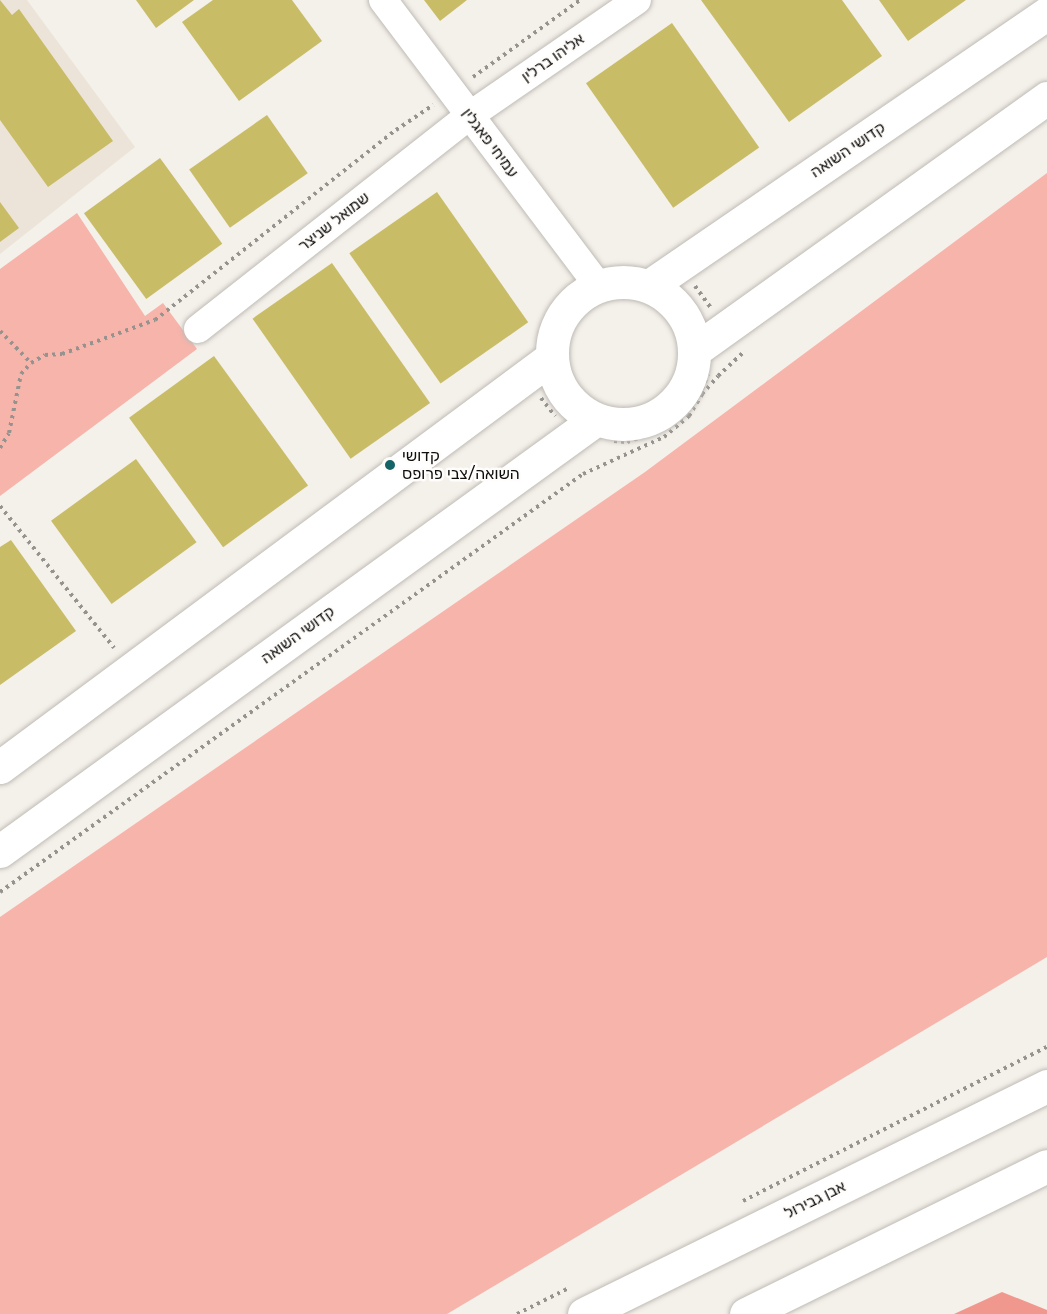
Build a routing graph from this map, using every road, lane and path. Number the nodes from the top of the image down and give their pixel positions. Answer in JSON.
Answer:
{"nodes":[{"id":1,"x":383,"y":0,"type":"edge"},
{"id":2,"x":580,"y":0,"type":"edge"},
{"id":3,"x":637,"y":0,"type":"edge"},
{"id":4,"x":1047,"y":13,"type":"edge"},
{"id":5,"x":506,"y":52,"type":"dead end"},
{"id":6,"x":1047,"y":98,"type":"edge"},
{"id":7,"x":469,"y":116,"type":"junction"},
{"id":8,"x":396,"y":130,"type":"dead end"},
{"id":9,"x":598,"y":285,"type":"junction"},
{"id":10,"x":649,"y":286,"type":"junction"},
{"id":11,"x":198,"y":329,"type":"dead end"},
{"id":12,"x":0,"y":331,"type":"edge"},
{"id":13,"x":750,"y":347,"type":"dead end"},
{"id":14,"x":694,"y":350,"type":"junction"},
{"id":15,"x":551,"y":358,"type":"junction"},
{"id":16,"x":31,"y":363,"type":"junction"},
{"id":17,"x":595,"y":420,"type":"junction"},
{"id":18,"x":0,"y":447,"type":"edge"},
{"id":19,"x":0,"y":506,"type":"edge"},
{"id":20,"x":131,"y":669,"type":"junction"},
{"id":21,"x":0,"y":766,"type":"edge"},
{"id":22,"x":0,"y":850,"type":"edge"},
{"id":23,"x":0,"y":892,"type":"edge"},
{"id":24,"x":1047,"y":1047,"type":"edge"},
{"id":25,"x":1047,"y":1086,"type":"edge"},
{"id":26,"x":1047,"y":1166,"type":"edge"},
{"id":27,"x":741,"y":1203,"type":"dead end"},
{"id":28,"x":577,"y":1301,"type":"edge"},
{"id":29,"x":516,"y":1314,"type":"edge"},
{"id":30,"x":746,"y":1314,"type":"edge"}],
"edges":[{"from":1,"to":7,"type":"street","name":"עמיחי פאגלין"},
{"from":2,"to":5,"type":"path"},
{"from":3,"to":7,"type":"street","name":"אליהו ברלין"},
{"from":4,"to":10,"type":"street","name":"קדושי השואה"},
{"from":6,"to":14,"type":"street"},
{"from":7,"to":9,"type":"street","name":"עמיחי פאגלין"},
{"from":7,"to":11,"type":"street","name":"שמואל שניצר"},
{"from":8,"to":16,"type":"path"},
{"from":9,"to":10,"type":"street"},
{"from":9,"to":15,"type":"street"},
{"from":10,"to":14,"type":"street"},
{"from":12,"to":16,"type":"path"},
{"from":13,"to":23,"type":"path"},
{"from":14,"to":17,"type":"street"},
{"from":15,"to":17,"type":"street"},
{"from":15,"to":20,"type":"street"},
{"from":16,"to":18,"type":"path"},
{"from":17,"to":22,"type":"street","name":"קדושי השואה"},
{"from":19,"to":20,"type":"path"},
{"from":20,"to":21,"type":"street"},
{"from":24,"to":27,"type":"path"},
{"from":25,"to":28,"type":"street","name":"אבן גבירול"},
{"from":26,"to":30,"type":"street"},
{"from":28,"to":29,"type":"path"}]}
